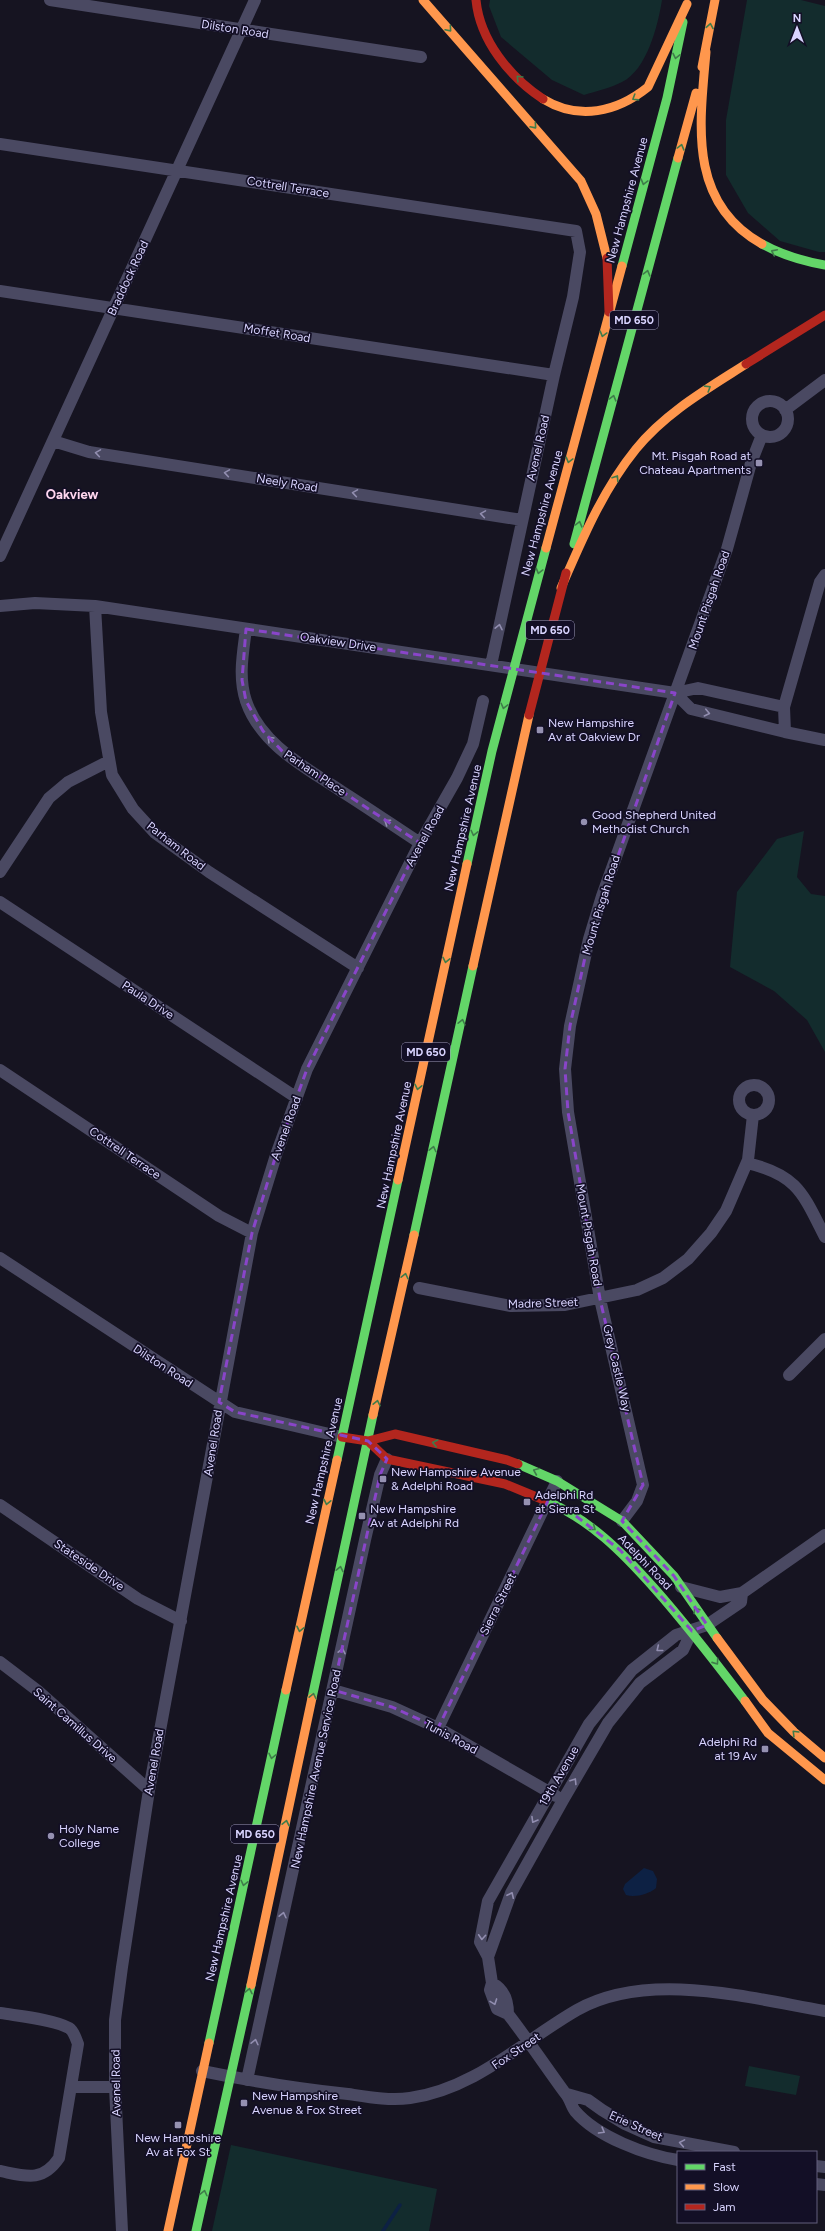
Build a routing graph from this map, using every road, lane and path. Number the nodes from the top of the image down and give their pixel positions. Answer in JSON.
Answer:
{"nodes":[{"id":1,"x":50,"y":0,"type":"edge"},
{"id":2,"x":255,"y":0,"type":"edge"},
{"id":3,"x":423,"y":0,"type":"edge"},
{"id":4,"x":476,"y":0,"type":"edge"},
{"id":5,"x":715,"y":0,"type":"edge"},
{"id":6,"x":687,"y":2,"type":"edge"},
{"id":7,"x":242,"y":30,"type":"junction"},
{"id":8,"x":706,"y":52,"type":"junction"},
{"id":9,"x":421,"y":56,"type":"dead end"},
{"id":10,"x":0,"y":144,"type":"edge"},
{"id":11,"x":177,"y":170,"type":"junction"},
{"id":12,"x":576,"y":231,"type":"joint"},
{"id":13,"x":825,"y":265,"type":"edge"},
{"id":14,"x":0,"y":291,"type":"edge"},
{"id":15,"x":114,"y":308,"type":"junction"},
{"id":16,"x":609,"y":312,"type":"junction"},
{"id":17,"x":825,"y":315,"type":"edge"},
{"id":18,"x":554,"y":375,"type":"junction"},
{"id":19,"x":825,"y":380,"type":"edge"},
{"id":20,"x":785,"y":410,"type":"junction"},
{"id":21,"x":762,"y":435,"type":"junction"},
{"id":22,"x":53,"y":441,"type":"junction"},
{"id":23,"x":522,"y":520,"type":"junction"},
{"id":24,"x":0,"y":556,"type":"edge"},
{"id":25,"x":825,"y":575,"type":"edge"},
{"id":26,"x":561,"y":588,"type":"junction"},
{"id":27,"x":0,"y":606,"type":"edge"},
{"id":28,"x":95,"y":606,"type":"junction"},
{"id":29,"x":246,"y":629,"type":"junction"},
{"id":30,"x":491,"y":665,"type":"junction"},
{"id":31,"x":513,"y":668,"type":"junction"},
{"id":32,"x":539,"y":672,"type":"junction"},
{"id":33,"x":675,"y":693,"type":"junction"},
{"id":34,"x":483,"y":701,"type":"dead end"},
{"id":35,"x":784,"y":707,"type":"junction"},
{"id":36,"x":785,"y":732,"type":"junction"},
{"id":37,"x":825,"y":740,"type":"edge"},
{"id":38,"x":109,"y":761,"type":"junction"},
{"id":39,"x":420,"y":843,"type":"junction"},
{"id":40,"x":0,"y":872,"type":"edge"},
{"id":41,"x":0,"y":902,"type":"edge"},
{"id":42,"x":358,"y":968,"type":"junction"},
{"id":43,"x":0,"y":1070,"type":"edge"},
{"id":44,"x":297,"y":1098,"type":"junction"},
{"id":45,"x":753,"y":1115,"type":"dead end"},
{"id":46,"x":747,"y":1163,"type":"junction"},
{"id":47,"x":252,"y":1233,"type":"junction"},
{"id":48,"x":825,"y":1237,"type":"edge"},
{"id":49,"x":0,"y":1258,"type":"edge"},
{"id":50,"x":419,"y":1288,"type":"dead end"},
{"id":51,"x":600,"y":1299,"type":"junction"},
{"id":52,"x":825,"y":1339,"type":"edge"},
{"id":53,"x":789,"y":1375,"type":"dead end"},
{"id":54,"x":220,"y":1402,"type":"junction"},
{"id":55,"x":342,"y":1437,"type":"junction"},
{"id":56,"x":368,"y":1440,"type":"junction"},
{"id":57,"x":386,"y":1459,"type":"junction"},
{"id":58,"x":557,"y":1480,"type":"junction"},
{"id":59,"x":548,"y":1501,"type":"junction"},
{"id":60,"x":0,"y":1505,"type":"edge"},
{"id":61,"x":622,"y":1522,"type":"junction"},
{"id":62,"x":825,"y":1535,"type":"edge"},
{"id":63,"x":681,"y":1587,"type":"junction"},
{"id":64,"x":742,"y":1593,"type":"junction"},
{"id":65,"x":181,"y":1621,"type":"junction"},
{"id":66,"x":706,"y":1625,"type":"junction"},
{"id":67,"x":692,"y":1631,"type":"junction"},
{"id":68,"x":0,"y":1662,"type":"edge"},
{"id":69,"x":632,"y":1670,"type":"junction"},
{"id":70,"x":643,"y":1681,"type":"junction"},
{"id":71,"x":333,"y":1690,"type":"junction"},
{"id":72,"x":438,"y":1728,"type":"junction"},
{"id":73,"x":825,"y":1758,"type":"edge"},
{"id":74,"x":825,"y":1780,"type":"edge"},
{"id":75,"x":149,"y":1790,"type":"junction"},
{"id":76,"x":550,"y":1792,"type":"junction"},
{"id":77,"x":562,"y":1800,"type":"junction"},
{"id":78,"x":488,"y":1958,"type":"junction"},
{"id":79,"x":825,"y":2011,"type":"edge"},
{"id":80,"x":0,"y":2013,"type":"edge"},
{"id":81,"x":529,"y":2041,"type":"junction"},
{"id":82,"x":202,"y":2071,"type":"junction"},
{"id":83,"x":231,"y":2077,"type":"junction"},
{"id":84,"x":246,"y":2080,"type":"junction"},
{"id":85,"x":71,"y":2087,"type":"junction"},
{"id":86,"x":115,"y":2087,"type":"junction"},
{"id":87,"x":566,"y":2094,"type":"junction"},
{"id":88,"x":596,"y":2106,"type":"junction"},
{"id":89,"x":585,"y":2120,"type":"junction"},
{"id":90,"x":729,"y":2151,"type":"edge"},
{"id":91,"x":677,"y":2160,"type":"edge"},
{"id":92,"x":0,"y":2171,"type":"edge"},
{"id":93,"x":122,"y":2231,"type":"edge"},
{"id":94,"x":168,"y":2231,"type":"edge"},
{"id":95,"x":196,"y":2231,"type":"edge"}],
"edges":[{"from":1,"to":7,"type":"street","name":"Dilston Road"},
{"from":2,"to":7,"type":"street","name":"Braddock Road"},
{"from":3,"to":16,"type":"main road","one_way":true},
{"from":6,"to":4,"type":"main road","one_way":true},
{"from":8,"to":5,"type":"main road","number":"MD 650","one_way":true},
{"from":6,"to":16,"type":"main road","name":"New Hampshire Avenue","number":"MD 650","one_way":true},
{"from":7,"to":9,"type":"street","name":"Dilston Road"},
{"from":7,"to":11,"type":"street","name":"Braddock Road"},
{"from":13,"to":8,"type":"main road","one_way":true},
{"from":26,"to":8,"type":"main road","number":"MD 650","one_way":true},
{"from":10,"to":11,"type":"street","name":"Cottrell Terrace"},
{"from":11,"to":12,"type":"street","name":"Cottrell Terrace"},
{"from":11,"to":15,"type":"street","name":"Braddock Road"},
{"from":12,"to":18,"type":"street","name":"Avenel Road"},
{"from":14,"to":15,"type":"street","name":"Moffet Road"},
{"from":15,"to":18,"type":"street","name":"Moffet Road"},
{"from":15,"to":22,"type":"street","name":"Braddock Road"},
{"from":16,"to":31,"type":"main road","name":"New Hampshire Avenue","number":"MD 650","one_way":true},
{"from":26,"to":17,"type":"main road","one_way":true},
{"from":18,"to":23,"type":"street","name":"Avenel Road"},
{"from":19,"to":20,"type":"street"},
{"from":20,"to":21,"type":"street"},
{"from":20,"to":21,"type":"street"},
{"from":21,"to":33,"type":"street","name":"Mount Pisgah Road"},
{"from":23,"to":22,"type":"street","name":"Neely Road","one_way":true},
{"from":22,"to":24,"type":"street","name":"Braddock Road"},
{"from":30,"to":23,"type":"street","name":"Avenel Road","one_way":true},
{"from":25,"to":35,"type":"street"},
{"from":26,"to":32,"type":"main road","number":"MD 650"},
{"from":27,"to":28,"type":"street","name":"Oakview Drive"},
{"from":28,"to":29,"type":"street","name":"Oakview Drive"},
{"from":28,"to":38,"type":"street","name":"Parham Road"},
{"from":29,"to":30,"type":"street","name":"Oakview Drive"},
{"from":39,"to":29,"type":"street","name":"Parham Place","one_way":true},
{"from":30,"to":31,"type":"street","name":"Oakview Drive"},
{"from":31,"to":32,"type":"street","name":"Oakview Drive"},
{"from":31,"to":55,"type":"main road","name":"New Hampshire Avenue","number":"MD 650","one_way":true},
{"from":32,"to":33,"type":"street","name":"Oakview Drive"},
{"from":56,"to":32,"type":"main road","number":"MD 650","one_way":true},
{"from":33,"to":35,"type":"street"},
{"from":33,"to":36,"type":"street","one_way":true},
{"from":33,"to":51,"type":"street","name":"Mount Pisgah Road"},
{"from":34,"to":39,"type":"street","name":"Avenel Road"},
{"from":35,"to":36,"type":"street"},
{"from":36,"to":37,"type":"street"},
{"from":38,"to":40,"type":"street"},
{"from":38,"to":42,"type":"street","name":"Parham Road"},
{"from":39,"to":42,"type":"street","name":"Avenel Road"},
{"from":41,"to":44,"type":"street","name":"Paula Drive"},
{"from":42,"to":44,"type":"street","name":"Avenel Road"},
{"from":43,"to":47,"type":"street","name":"Cottrell Terrace"},
{"from":44,"to":47,"type":"street","name":"Avenel Road"},
{"from":45,"to":46,"type":"street","name":"Madre Street"},
{"from":46,"to":48,"type":"street"},
{"from":46,"to":51,"type":"street","name":"Madre Street"},
{"from":47,"to":54,"type":"street","name":"Avenel Road"},
{"from":49,"to":54,"type":"street","name":"Dilston Road"},
{"from":50,"to":51,"type":"street","name":"Madre Street"},
{"from":51,"to":61,"type":"street","name":"Grey Castle Way"},
{"from":52,"to":53,"type":"street"},
{"from":54,"to":55,"type":"street","name":"Dilston Road"},
{"from":54,"to":65,"type":"street","name":"Avenel Road"},
{"from":55,"to":56,"type":"main road","name":"Adelphi Road"},
{"from":55,"to":82,"type":"main road","name":"New Hampshire Avenue","number":"MD 650","one_way":true},
{"from":56,"to":57,"type":"main road"},
{"from":58,"to":56,"type":"main road","name":"Adelphi Road","one_way":true},
{"from":83,"to":56,"type":"main road","number":"MD 650","one_way":true},
{"from":57,"to":59,"type":"main road","name":"Adelphi Road"},
{"from":71,"to":57,"type":"street","name":"New Hampshire Avenue Service Road","one_way":true},
{"from":58,"to":59,"type":"street","name":"Sierra Street"},
{"from":58,"to":61,"type":"main road","name":"Adelphi Road"},
{"from":59,"to":67,"type":"main road","name":"Adelphi Road","one_way":true},
{"from":59,"to":72,"type":"street","name":"Sierra Street"},
{"from":60,"to":65,"type":"street","name":"Stateside Drive"},
{"from":61,"to":63,"type":"main road","name":"Adelphi Road"},
{"from":62,"to":64,"type":"street"},
{"from":63,"to":64,"type":"street"},
{"from":66,"to":63,"type":"main road","name":"Adelphi Road","one_way":true},
{"from":64,"to":66,"type":"street","name":"19th Avenue"},
{"from":65,"to":75,"type":"street","name":"Avenel Road"},
{"from":66,"to":67,"type":"street","name":"19th Avenue"},
{"from":73,"to":66,"type":"main road","name":"Adelphi Road","one_way":true},
{"from":67,"to":69,"type":"street","name":"19th Avenue","one_way":true},
{"from":67,"to":70,"type":"street","name":"19th Avenue"},
{"from":67,"to":74,"type":"main road","name":"Adelphi Road","one_way":true},
{"from":68,"to":75,"type":"street","name":"Saint Camillus Drive"},
{"from":69,"to":70,"type":"street"},
{"from":69,"to":76,"type":"street","name":"19th Avenue"},
{"from":77,"to":70,"type":"street","name":"19th Avenue","one_way":true},
{"from":71,"to":72,"type":"street","name":"Tunis Road"},
{"from":84,"to":71,"type":"street","name":"New Hampshire Avenue Service Road","one_way":true},
{"from":72,"to":76,"type":"street","name":"Tunis Road"},
{"from":75,"to":86,"type":"street","name":"Avenel Road"},
{"from":76,"to":77,"type":"street","name":"Tunis Road"},
{"from":76,"to":78,"type":"street","name":"19th Avenue","one_way":true},
{"from":78,"to":77,"type":"street","name":"19th Avenue","one_way":true},
{"from":78,"to":81,"type":"street","name":"19th Avenue"},
{"from":79,"to":81,"type":"street","name":"Fox Street"},
{"from":80,"to":85,"type":"street"},
{"from":81,"to":84,"type":"street","name":"Fox Street"},
{"from":81,"to":87,"type":"street","name":"Erie Street"},
{"from":82,"to":83,"type":"street","name":"Fox Street"},
{"from":82,"to":94,"type":"main road","name":"New Hampshire Avenue","number":"MD 650"},
{"from":83,"to":84,"type":"street","name":"Fox Street"},
{"from":95,"to":83,"type":"main road","number":"MD 650","one_way":true},
{"from":85,"to":86,"type":"street"},
{"from":85,"to":92,"type":"street"},
{"from":86,"to":93,"type":"street","name":"Avenel Road"},
{"from":87,"to":88,"type":"street","name":"Erie Street"},
{"from":87,"to":89,"type":"street","name":"Erie Street"},
{"from":88,"to":89,"type":"street"},
{"from":90,"to":88,"type":"street","name":"Erie Street","one_way":true},
{"from":89,"to":91,"type":"street","name":"Erie Street","one_way":true}]}
